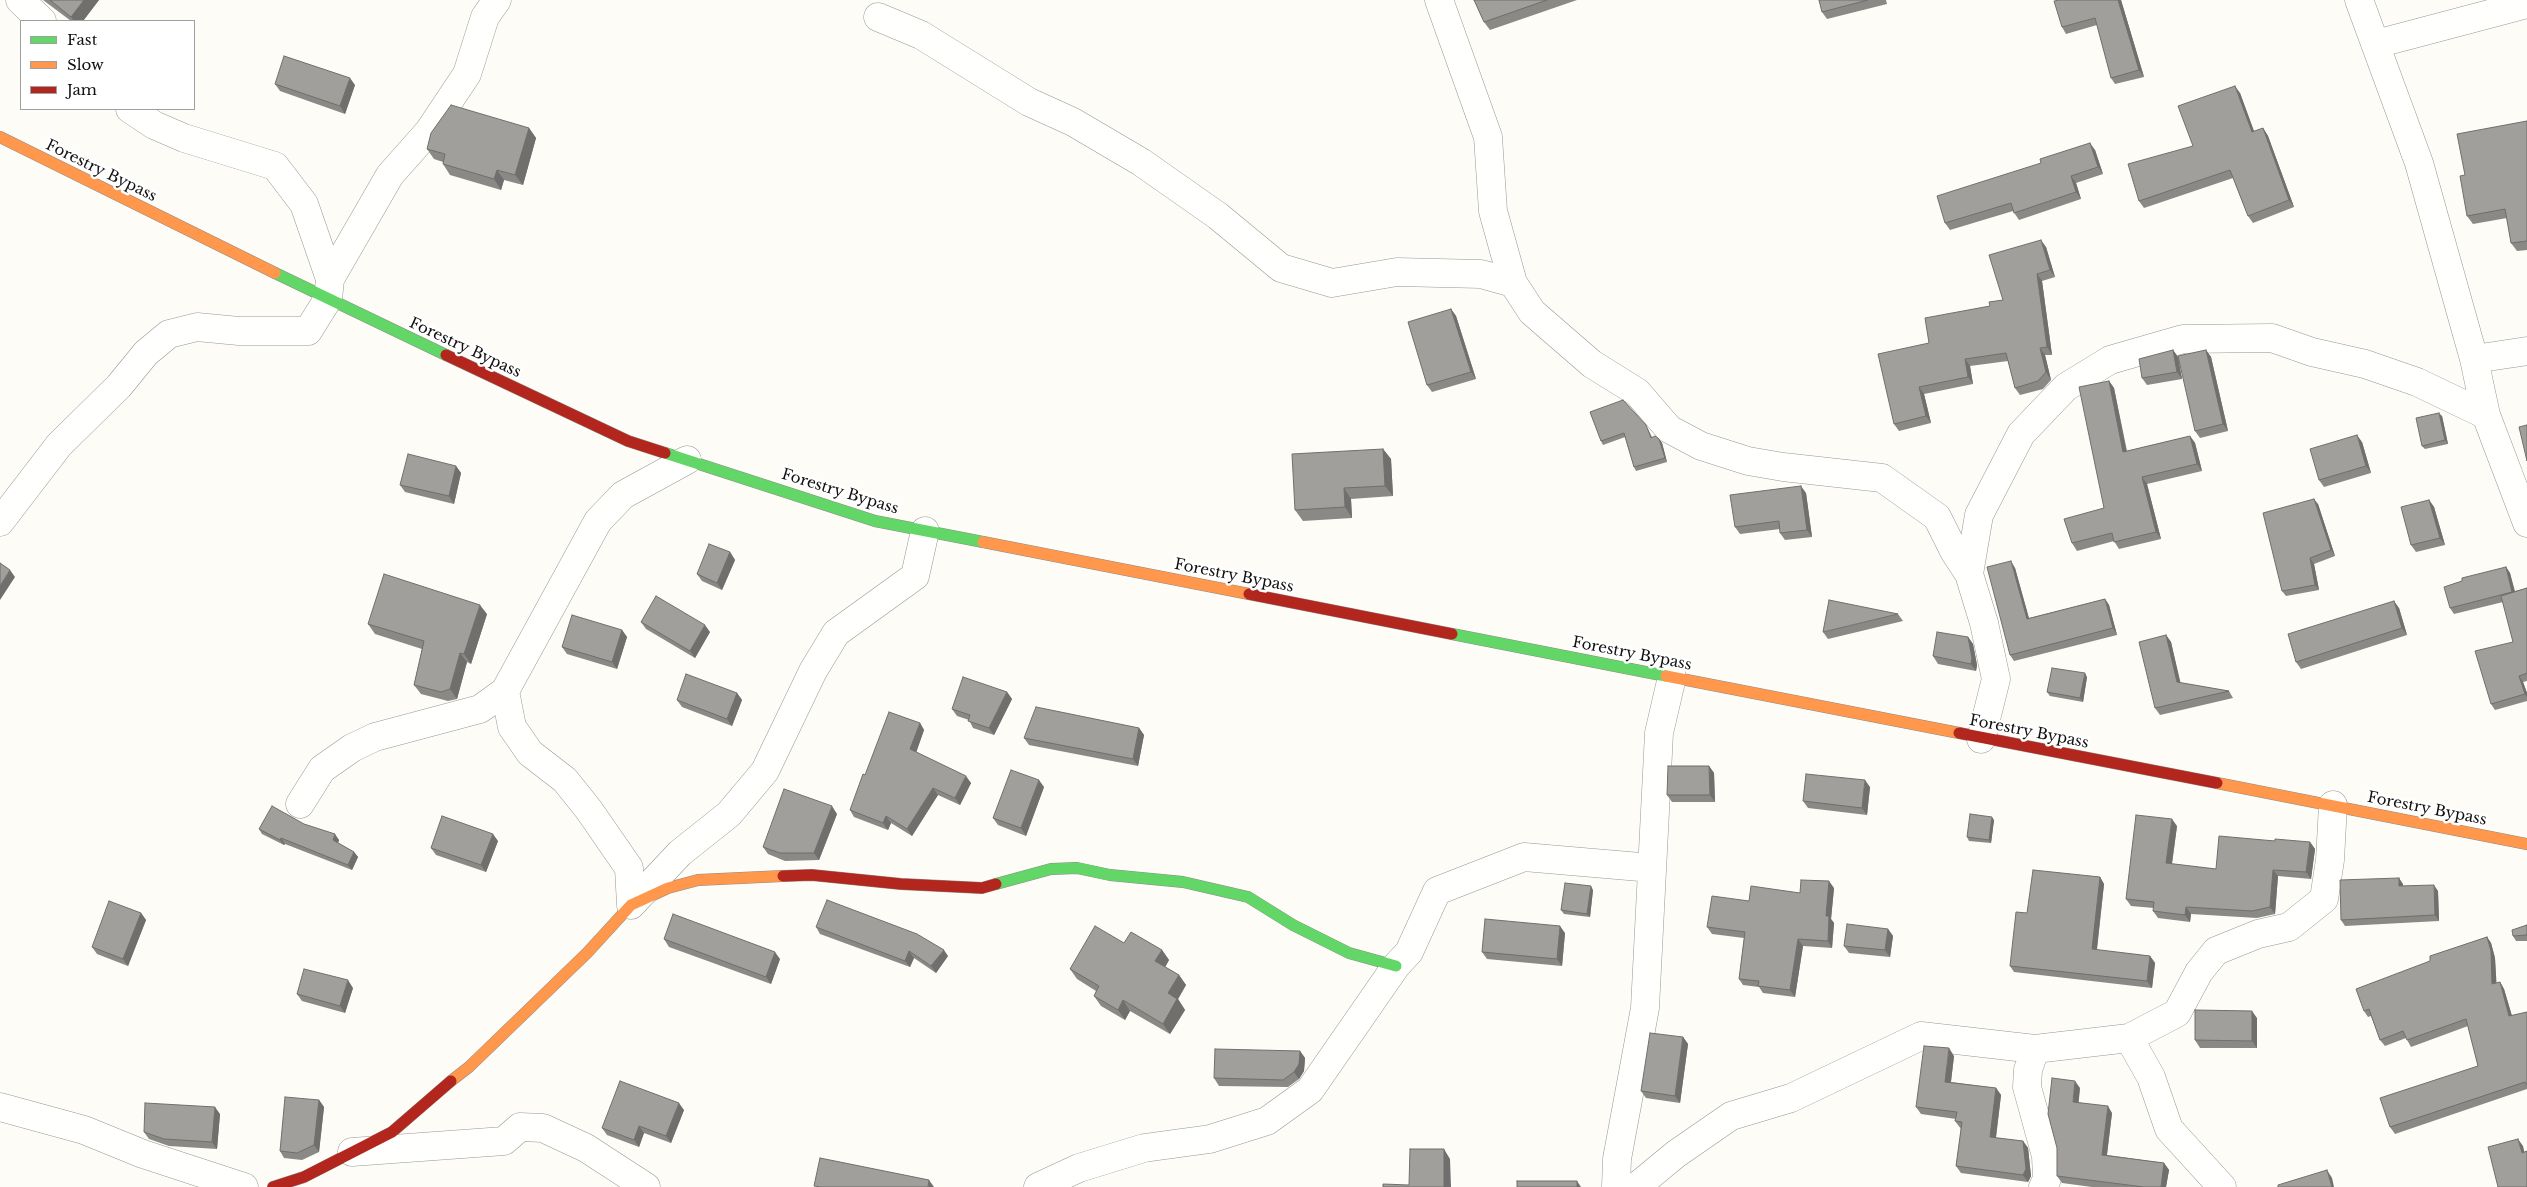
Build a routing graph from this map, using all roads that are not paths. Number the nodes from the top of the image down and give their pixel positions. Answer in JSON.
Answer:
{"nodes":[{"id":1,"x":20,"y":0,"type":"edge"},
{"id":2,"x":497,"y":0,"type":"edge"},
{"id":3,"x":1439,"y":0,"type":"edge"},
{"id":4,"x":2359,"y":0,"type":"edge"},
{"id":5,"x":2527,"y":4,"type":"edge"},
{"id":6,"x":878,"y":17,"type":"dead end"},
{"id":7,"x":41,"y":20,"type":"edge"},
{"id":8,"x":2376,"y":44,"type":"junction"},
{"id":9,"x":132,"y":110,"type":"edge"},
{"id":10,"x":0,"y":138,"type":"edge"},
{"id":11,"x":1513,"y":283,"type":"junction"},
{"id":12,"x":329,"y":289,"type":"junction"},
{"id":13,"x":2527,"y":351,"type":"edge"},
{"id":14,"x":2474,"y":359,"type":"junction"},
{"id":15,"x":2486,"y":415,"type":"junction"},
{"id":16,"x":687,"y":460,"type":"junction"},
{"id":17,"x":0,"y":522,"type":"edge"},
{"id":18,"x":2527,"y":523,"type":"edge"},
{"id":19,"x":925,"y":531,"type":"junction"},
{"id":20,"x":1969,"y":574,"type":"junction"},
{"id":21,"x":1672,"y":677,"type":"junction"},
{"id":22,"x":505,"y":691,"type":"junction"},
{"id":23,"x":1981,"y":739,"type":"junction"},
{"id":24,"x":300,"y":804,"type":"dead end"},
{"id":25,"x":2334,"y":805,"type":"junction"},
{"id":26,"x":2527,"y":844,"type":"edge"},
{"id":27,"x":1652,"y":868,"type":"junction"},
{"id":28,"x":631,"y":905,"type":"junction"},
{"id":29,"x":1396,"y":966,"type":"junction"},
{"id":30,"x":2129,"y":1038,"type":"junction"},
{"id":31,"x":2035,"y":1050,"type":"junction"},
{"id":32,"x":0,"y":1107,"type":"edge"},
{"id":33,"x":350,"y":1152,"type":"junction"},
{"id":34,"x":244,"y":1187,"type":"edge"},
{"id":35,"x":273,"y":1187,"type":"edge"},
{"id":36,"x":646,"y":1187,"type":"edge"},
{"id":37,"x":1038,"y":1187,"type":"edge"},
{"id":38,"x":1616,"y":1187,"type":"edge"},
{"id":39,"x":1636,"y":1187,"type":"edge"},
{"id":40,"x":2043,"y":1187,"type":"edge"},
{"id":41,"x":2222,"y":1187,"type":"edge"}],
"edges":[{"from":1,"to":7,"type":"street"},
{"from":2,"to":12,"type":"street"},
{"from":3,"to":11,"type":"street"},
{"from":4,"to":8,"type":"street"},
{"from":5,"to":8,"type":"street"},
{"from":6,"to":11,"type":"street"},
{"from":8,"to":14,"type":"street"},
{"from":9,"to":12,"type":"street"},
{"from":10,"to":12,"type":"street","name":"Forestry Bypass"},
{"from":11,"to":20,"type":"street"},
{"from":12,"to":16,"type":"street","name":"Forestry Bypass"},
{"from":12,"to":17,"type":"street"},
{"from":13,"to":14,"type":"street"},
{"from":14,"to":15,"type":"street"},
{"from":15,"to":18,"type":"street"},
{"from":15,"to":20,"type":"street"},
{"from":16,"to":19,"type":"street","name":"Forestry Bypass"},
{"from":16,"to":22,"type":"street"},
{"from":19,"to":21,"type":"street","name":"Forestry Bypass"},
{"from":19,"to":28,"type":"street"},
{"from":20,"to":23,"type":"street"},
{"from":21,"to":23,"type":"street","name":"Forestry Bypass"},
{"from":21,"to":27,"type":"street"},
{"from":22,"to":24,"type":"street"},
{"from":22,"to":28,"type":"street"},
{"from":23,"to":25,"type":"street","name":"Forestry Bypass"},
{"from":25,"to":26,"type":"street","name":"Forestry Bypass"},
{"from":25,"to":30,"type":"street"},
{"from":27,"to":29,"type":"street"},
{"from":27,"to":38,"type":"street"},
{"from":28,"to":29,"type":"street"},
{"from":28,"to":33,"type":"street"},
{"from":29,"to":37,"type":"street"},
{"from":30,"to":31,"type":"street"},
{"from":30,"to":41,"type":"street"},
{"from":31,"to":39,"type":"street"},
{"from":31,"to":40,"type":"street"},
{"from":32,"to":34,"type":"street"},
{"from":33,"to":35,"type":"street"},
{"from":33,"to":36,"type":"street"}]}
